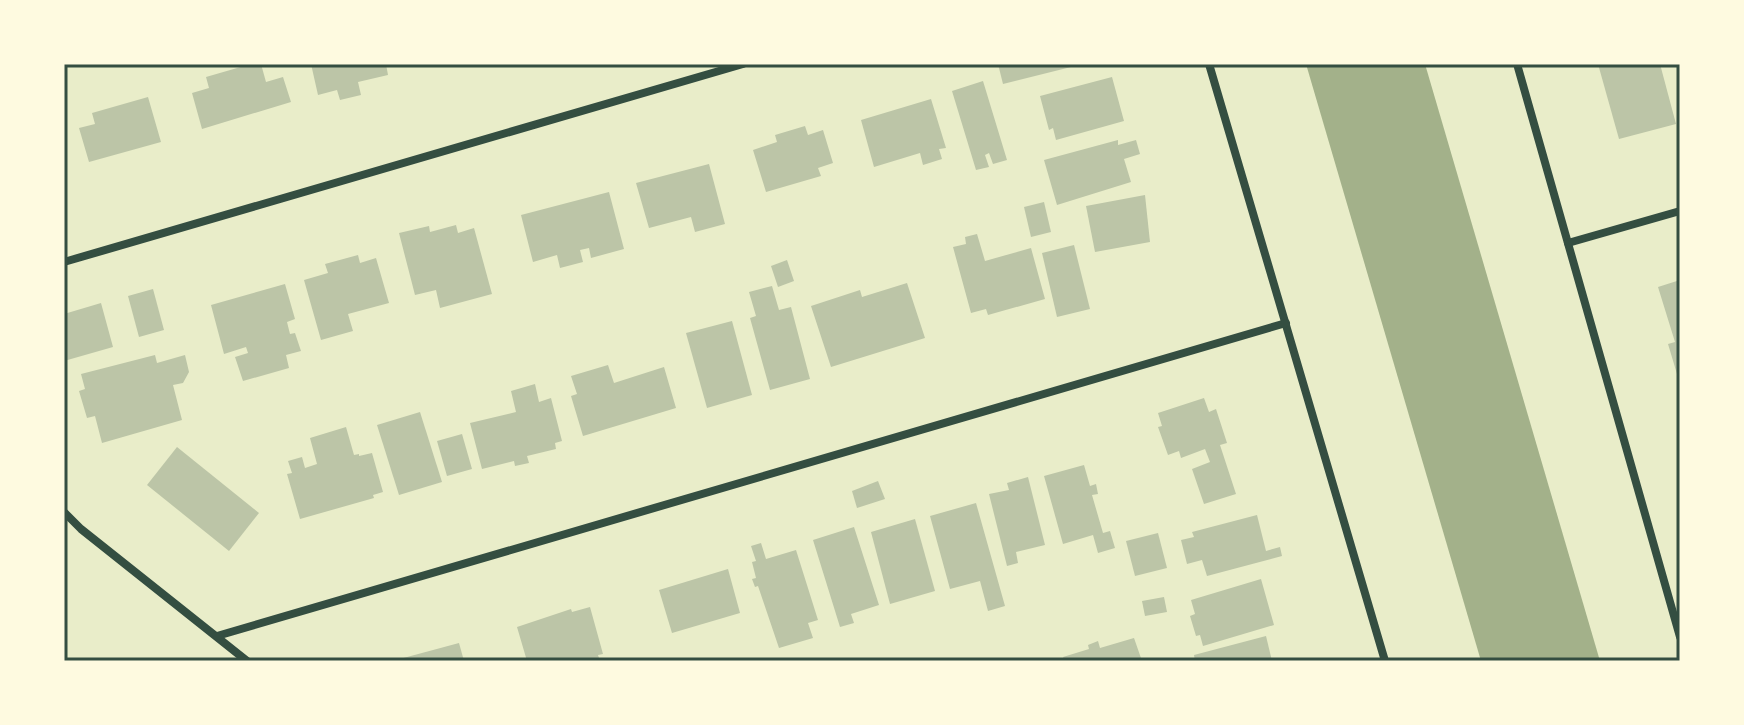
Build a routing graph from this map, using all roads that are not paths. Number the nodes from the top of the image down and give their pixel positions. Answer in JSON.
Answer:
{"nodes":[{"id":1,"x":743,"y":64,"type":"edge"},
{"id":2,"x":1209,"y":64,"type":"edge"},
{"id":3,"x":1517,"y":64,"type":"edge"},
{"id":4,"x":1680,"y":211,"type":"edge"},
{"id":5,"x":1568,"y":243,"type":"junction"},
{"id":6,"x":64,"y":262,"type":"edge"},
{"id":7,"x":1286,"y":323,"type":"junction"},
{"id":8,"x":64,"y":512,"type":"edge"},
{"id":9,"x":1678,"y":627,"type":"edge"},
{"id":10,"x":217,"y":636,"type":"junction"},
{"id":11,"x":1680,"y":637,"type":"edge"},
{"id":12,"x":247,"y":661,"type":"edge"},
{"id":13,"x":1385,"y":661,"type":"edge"}],
"edges":[{"from":1,"to":6,"type":"street"},
{"from":2,"to":7,"type":"street"},
{"from":3,"to":5,"type":"street"},
{"from":4,"to":5,"type":"street"},
{"from":5,"to":9,"type":"street"},
{"from":7,"to":10,"type":"street"},
{"from":7,"to":13,"type":"street"},
{"from":8,"to":10,"type":"street"},
{"from":9,"to":11,"type":"street"},
{"from":10,"to":12,"type":"street"}]}
